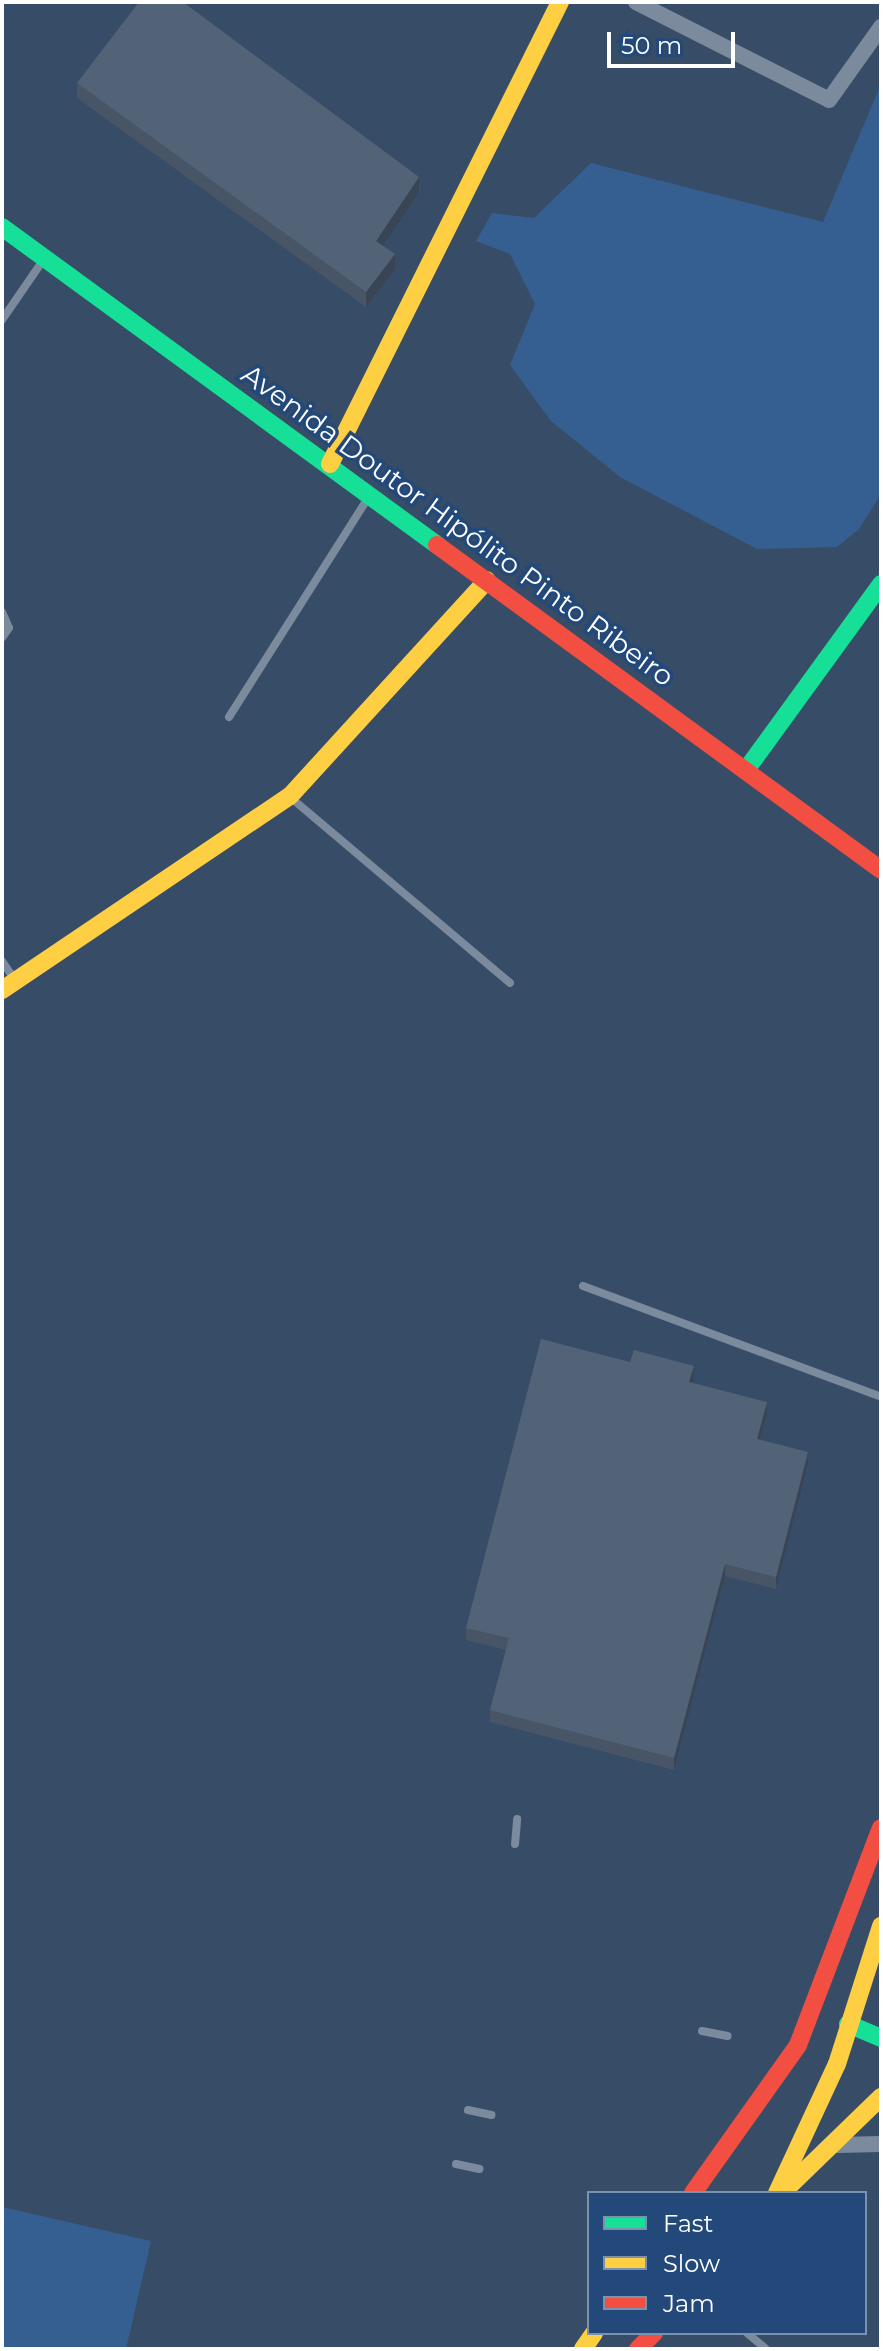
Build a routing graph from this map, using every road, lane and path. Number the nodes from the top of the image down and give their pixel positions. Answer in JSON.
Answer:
{"nodes":[{"id":1,"x":560,"y":2,"type":"edge"},
{"id":2,"x":636,"y":2,"type":"edge"},
{"id":3,"x":881,"y":27,"type":"edge"},
{"id":4,"x":2,"y":227,"type":"edge"},
{"id":5,"x":45,"y":258,"type":"junction"},
{"id":6,"x":2,"y":320,"type":"edge"},
{"id":7,"x":330,"y":464,"type":"junction"},
{"id":8,"x":371,"y":494,"type":"junction"},
{"id":9,"x":487,"y":580,"type":"junction"},
{"id":10,"x":881,"y":584,"type":"edge"},
{"id":11,"x":2,"y":612,"type":"edge"},
{"id":12,"x":2,"y":638,"type":"edge"},
{"id":13,"x":229,"y":717,"type":"dead end"},
{"id":14,"x":746,"y":770,"type":"junction"},
{"id":15,"x":290,"y":796,"type":"junction"},
{"id":16,"x":879,"y":863,"type":"edge"},
{"id":17,"x":2,"y":961,"type":"edge"},
{"id":18,"x":510,"y":983,"type":"dead end"},
{"id":19,"x":9,"y":986,"type":"edge"},
{"id":20,"x":583,"y":1286,"type":"dead end"},
{"id":21,"x":881,"y":1397,"type":"edge"},
{"id":22,"x":517,"y":1819,"type":"dead end"},
{"id":23,"x":881,"y":1828,"type":"edge"},
{"id":24,"x":515,"y":1844,"type":"dead end"},
{"id":25,"x":881,"y":1926,"type":"edge"},
{"id":26,"x":848,"y":2024,"type":"junction"},
{"id":27,"x":702,"y":2031,"type":"dead end"},
{"id":28,"x":728,"y":2036,"type":"dead end"},
{"id":29,"x":881,"y":2038,"type":"edge"},
{"id":30,"x":881,"y":2097,"type":"edge"},
{"id":31,"x":468,"y":2110,"type":"dead end"},
{"id":32,"x":491,"y":2115,"type":"dead end"},
{"id":33,"x":881,"y":2144,"type":"edge"},
{"id":34,"x":838,"y":2145,"type":"junction"},
{"id":35,"x":456,"y":2164,"type":"dead end"},
{"id":36,"x":479,"y":2169,"type":"dead end"},
{"id":37,"x":694,"y":2191,"type":"edge"},
{"id":38,"x":780,"y":2191,"type":"edge"},
{"id":39,"x":781,"y":2191,"type":"edge"},
{"id":40,"x":749,"y":2335,"type":"edge"},
{"id":41,"x":766,"y":2349,"type":"edge"}],
"edges":[{"from":1,"to":7,"type":"main road"},
{"from":2,"to":3,"type":"street"},
{"from":4,"to":5,"type":"main road","name":"Avenida Doutor Hipólito Pinto Ribeiro"},
{"from":5,"to":6,"type":"lane"},
{"from":5,"to":7,"type":"main road","name":"Avenida Doutor Hipólito Pinto Ribeiro"},
{"from":7,"to":8,"type":"main road","name":"Avenida Doutor Hipólito Pinto Ribeiro"},
{"from":8,"to":9,"type":"main road","name":"Avenida Doutor Hipólito Pinto Ribeiro"},
{"from":8,"to":13,"type":"lane"},
{"from":9,"to":14,"type":"main road","name":"Avenida Doutor Hipólito Pinto Ribeiro"},
{"from":9,"to":15,"type":"main road"},
{"from":10,"to":14,"type":"main road"},
{"from":11,"to":12,"type":"lane"},
{"from":14,"to":16,"type":"main road","name":"Avenida Doutor Hipólito Pinto Ribeiro"},
{"from":15,"to":18,"type":"lane"},
{"from":15,"to":19,"type":"main road"},
{"from":17,"to":19,"type":"lane"},
{"from":20,"to":21,"type":"lane"},
{"from":22,"to":24,"type":"lane"},
{"from":23,"to":37,"type":"main road"},
{"from":25,"to":26,"type":"main road"},
{"from":26,"to":29,"type":"main road"},
{"from":26,"to":38,"type":"main road"},
{"from":27,"to":28,"type":"lane"},
{"from":30,"to":34,"type":"main road"},
{"from":31,"to":32,"type":"lane"},
{"from":33,"to":34,"type":"street"},
{"from":34,"to":39,"type":"main road"},
{"from":35,"to":36,"type":"lane"},
{"from":40,"to":41,"type":"lane"}]}
